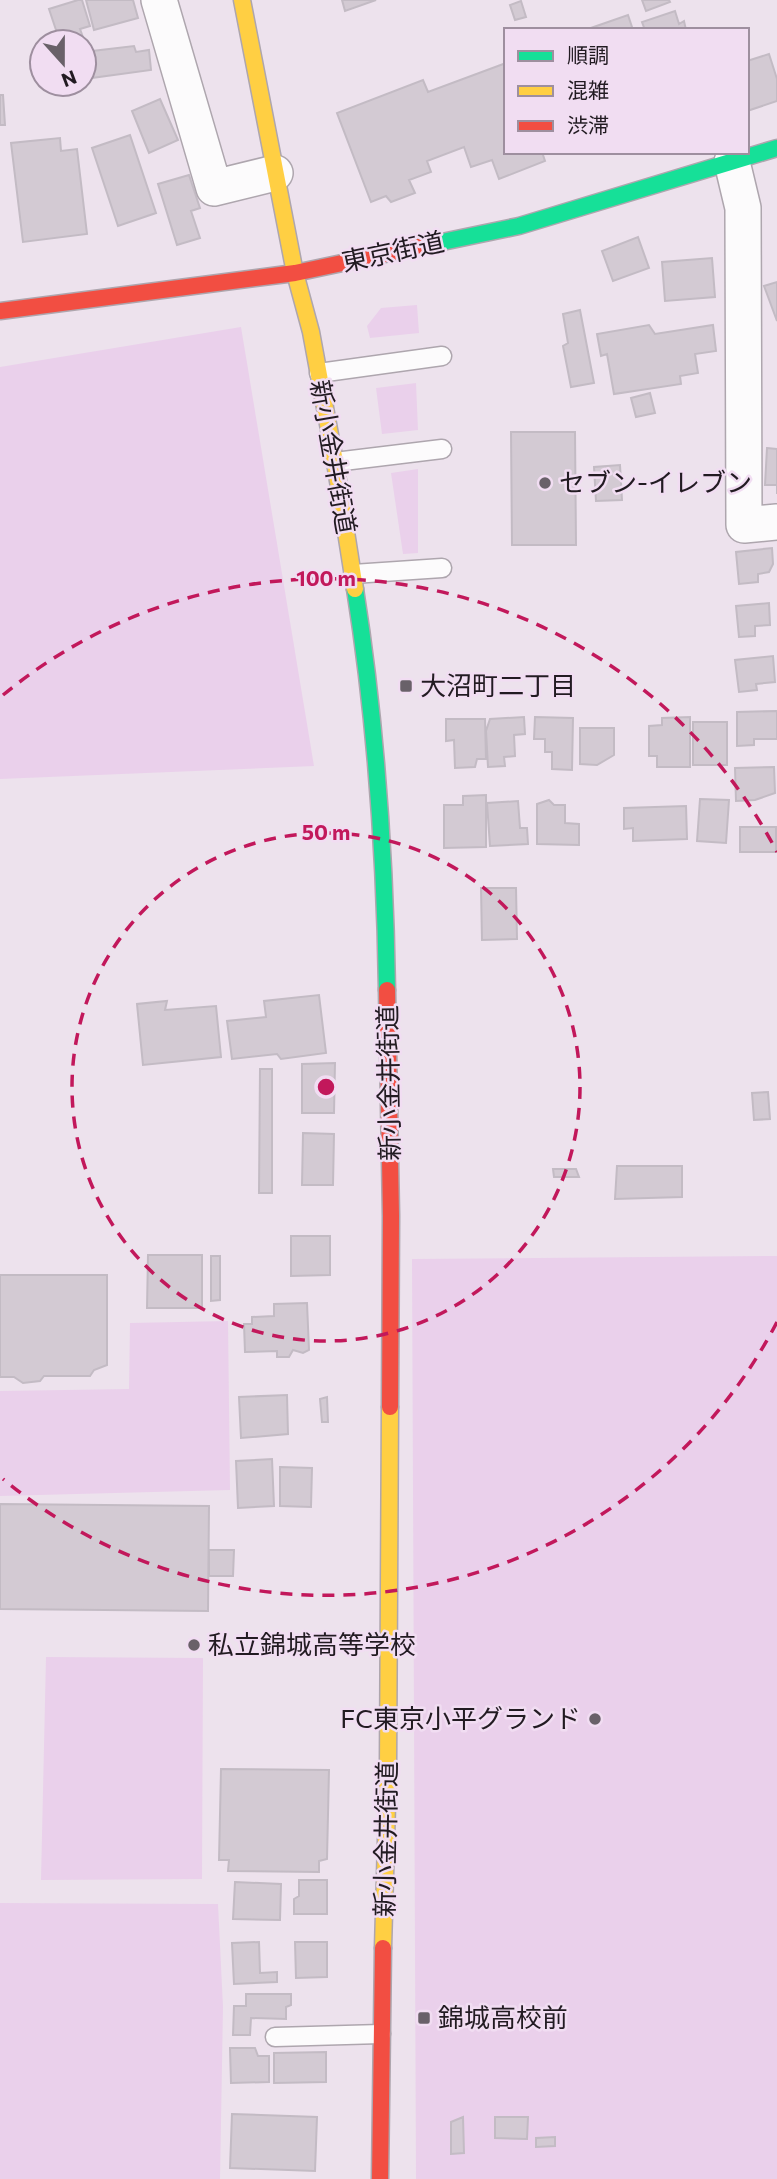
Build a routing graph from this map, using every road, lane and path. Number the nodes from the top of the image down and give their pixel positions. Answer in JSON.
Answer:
{"nodes":[{"id":1,"x":159,"y":0,"type":"edge"},
{"id":2,"x":242,"y":0,"type":"edge"},
{"id":3,"x":777,"y":148,"type":"edge"},
{"id":4,"x":733,"y":162,"type":"junction"},
{"id":5,"x":275,"y":173,"type":"junction"},
{"id":6,"x":295,"y":273,"type":"junction"},
{"id":7,"x":0,"y":311,"type":"edge"},
{"id":8,"x":442,"y":356,"type":"dead end"},
{"id":9,"x":319,"y":373,"type":"junction"},
{"id":10,"x":442,"y":449,"type":"dead end"},
{"id":11,"x":335,"y":462,"type":"junction"},
{"id":12,"x":777,"y":522,"type":"edge"},
{"id":13,"x":442,"y":568,"type":"dead end"},
{"id":14,"x":353,"y":574,"type":"junction"},
{"id":15,"x":381,"y":2034,"type":"junction"},
{"id":16,"x":275,"y":2037,"type":"dead end"},
{"id":17,"x":380,"y":2179,"type":"edge"}],
"edges":[{"from":1,"to":5,"type":"street"},
{"from":2,"to":5,"type":"main road","name":"新小金井街道"},
{"from":3,"to":4,"type":"main road","name":"東京街道"},
{"from":4,"to":6,"type":"main road","name":"東京街道"},
{"from":4,"to":12,"type":"street"},
{"from":5,"to":6,"type":"main road","name":"新小金井街道"},
{"from":6,"to":7,"type":"main road","name":"東京街道"},
{"from":6,"to":9,"type":"main road","name":"新小金井街道"},
{"from":8,"to":9,"type":"lane"},
{"from":9,"to":11,"type":"main road","name":"新小金井街道"},
{"from":10,"to":11,"type":"lane"},
{"from":11,"to":14,"type":"main road","name":"新小金井街道"},
{"from":13,"to":14,"type":"lane"},
{"from":14,"to":15,"type":"main road","name":"新小金井街道"},
{"from":15,"to":16,"type":"lane"},
{"from":15,"to":17,"type":"main road","name":"新小金井街道"}]}
